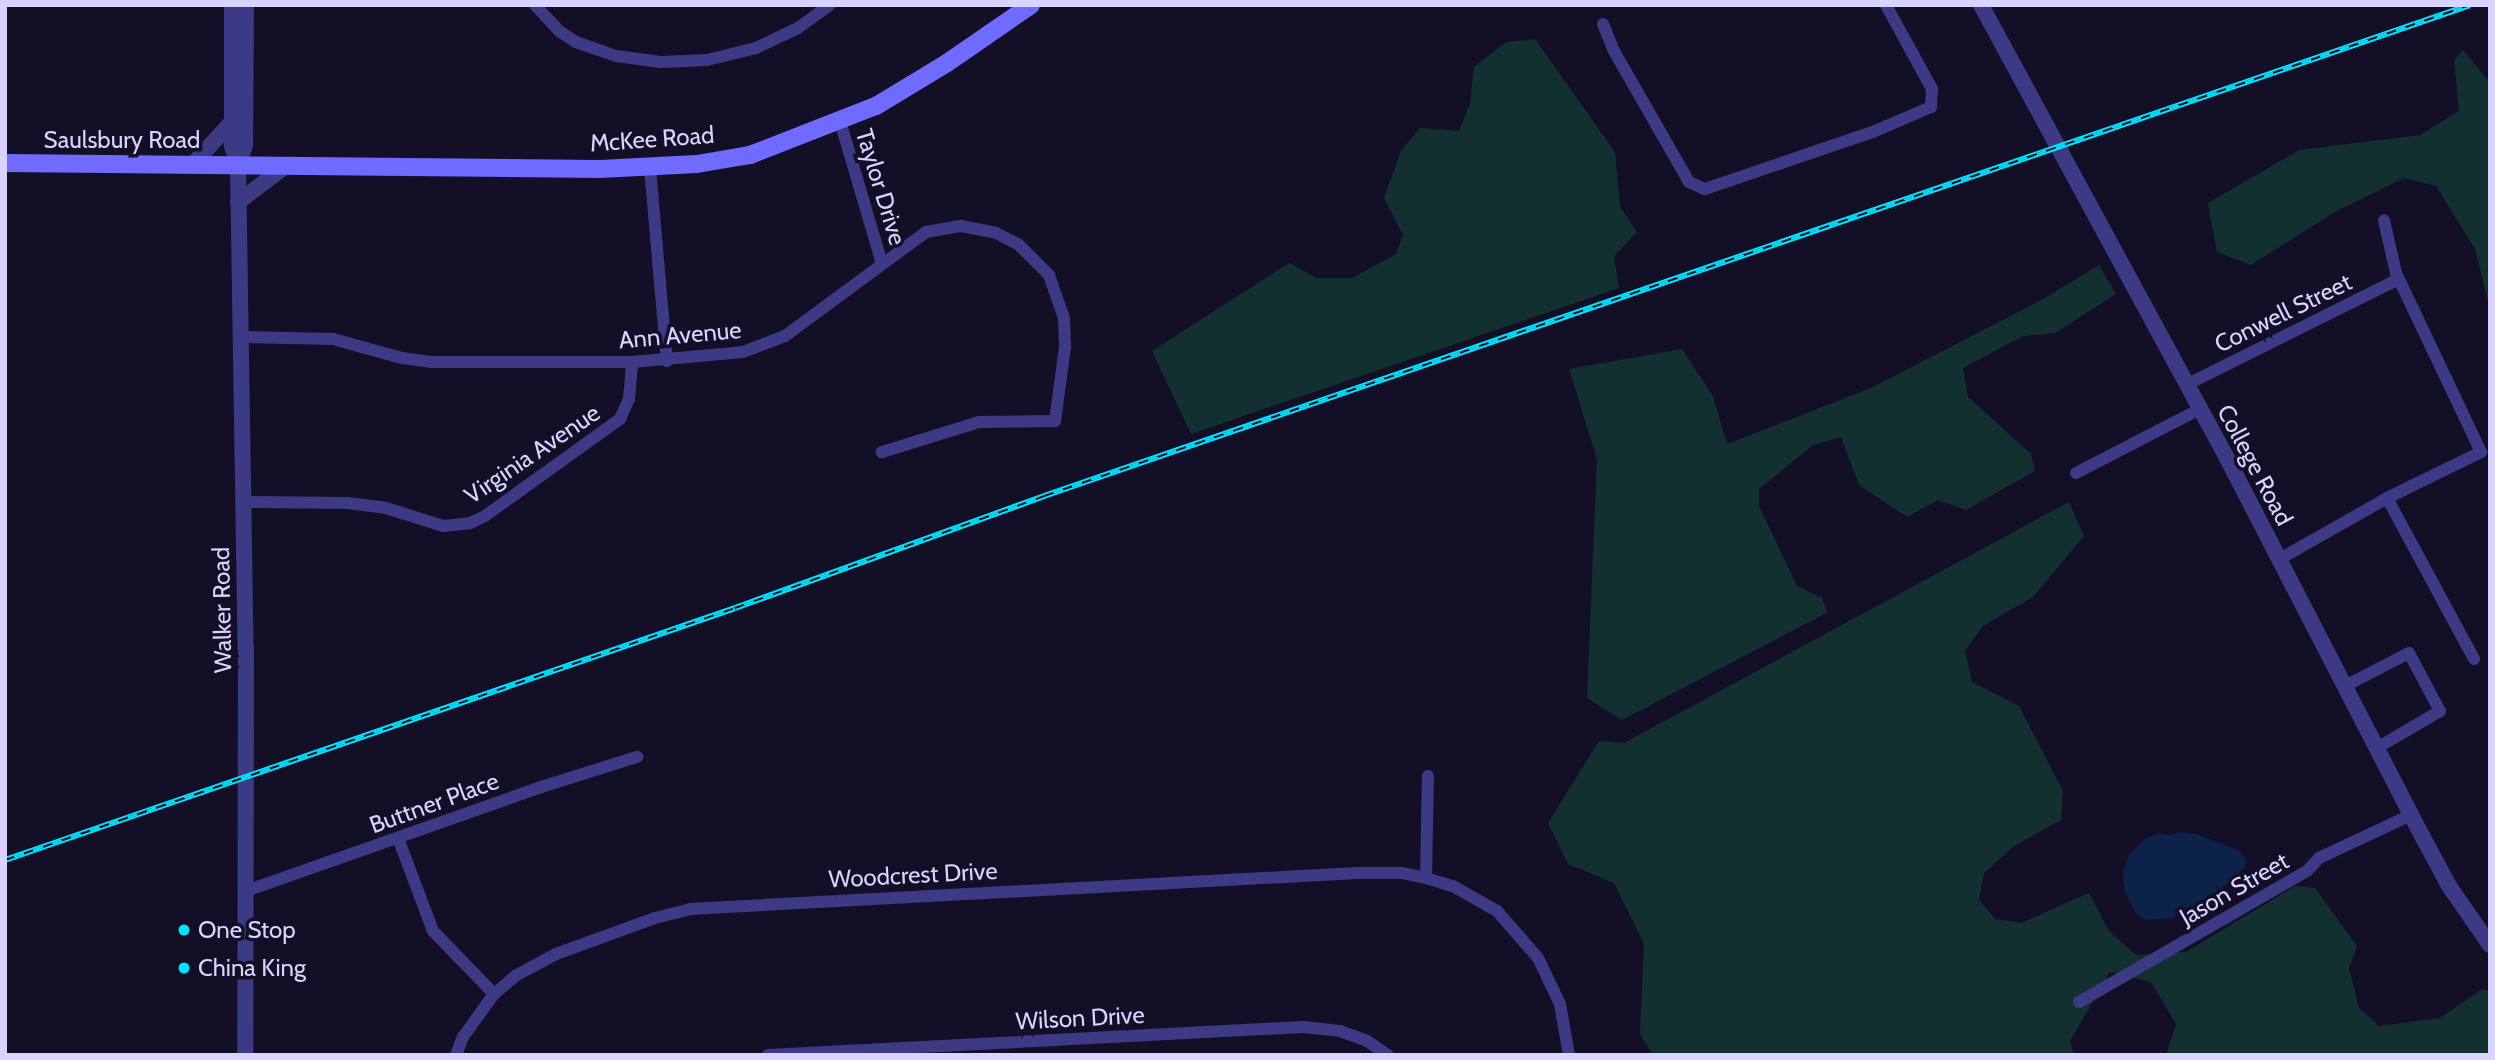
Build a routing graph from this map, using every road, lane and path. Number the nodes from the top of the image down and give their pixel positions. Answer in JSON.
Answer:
{"nodes":[{"id":1,"x":232,"y":5,"type":"edge"},
{"id":2,"x":246,"y":5,"type":"edge"},
{"id":3,"x":536,"y":5,"type":"edge"},
{"id":4,"x":830,"y":5,"type":"edge"},
{"id":5,"x":1031,"y":5,"type":"edge"},
{"id":6,"x":1886,"y":5,"type":"edge"},
{"id":7,"x":1982,"y":5,"type":"edge"},
{"id":8,"x":1603,"y":24,"type":"dead end"},
{"id":9,"x":840,"y":121,"type":"junction"},
{"id":10,"x":232,"y":122,"type":"junction"},
{"id":11,"x":5,"y":163,"type":"edge"},
{"id":12,"x":192,"y":165,"type":"junction"},
{"id":13,"x":238,"y":165,"type":"junction"},
{"id":14,"x":286,"y":166,"type":"junction"},
{"id":15,"x":650,"y":168,"type":"junction"},
{"id":16,"x":238,"y":202,"type":"junction"},
{"id":17,"x":2384,"y":219,"type":"dead end"},
{"id":18,"x":882,"y":264,"type":"junction"},
{"id":19,"x":2399,"y":279,"type":"junction"},
{"id":20,"x":239,"y":337,"type":"junction"},
{"id":21,"x":667,"y":361,"type":"junction"},
{"id":22,"x":632,"y":362,"type":"junction"},
{"id":23,"x":2186,"y":385,"type":"junction"},
{"id":24,"x":2200,"y":409,"type":"junction"},
{"id":25,"x":882,"y":452,"type":"dead end"},
{"id":26,"x":2076,"y":473,"type":"dead end"},
{"id":27,"x":2387,"y":498,"type":"junction"},
{"id":28,"x":242,"y":502,"type":"junction"},
{"id":29,"x":2278,"y":560,"type":"junction"},
{"id":30,"x":2474,"y":659,"type":"dead end"},
{"id":31,"x":2345,"y":686,"type":"junction"},
{"id":32,"x":2377,"y":748,"type":"junction"},
{"id":33,"x":637,"y":757,"type":"dead end"},
{"id":34,"x":1429,"y":776,"type":"dead end"},
{"id":35,"x":2411,"y":815,"type":"junction"},
{"id":36,"x":398,"y":838,"type":"junction"},
{"id":37,"x":1426,"y":877,"type":"junction"},
{"id":38,"x":246,"y":891,"type":"junction"},
{"id":39,"x":2490,"y":945,"type":"edge"},
{"id":40,"x":494,"y":993,"type":"junction"},
{"id":41,"x":2079,"y":1002,"type":"dead end"},
{"id":42,"x":246,"y":1055,"type":"edge"},
{"id":43,"x":456,"y":1055,"type":"edge"},
{"id":44,"x":768,"y":1055,"type":"edge"},
{"id":45,"x":1388,"y":1055,"type":"edge"},
{"id":46,"x":1569,"y":1055,"type":"edge"}],
"edges":[{"from":1,"to":10,"type":"street","name":"Walker Road"},
{"from":2,"to":13,"type":"street","name":"Walker Road"},
{"from":3,"to":4,"type":"street"},
{"from":5,"to":9,"type":"main road","name":"McKee Road"},
{"from":6,"to":8,"type":"street"},
{"from":7,"to":23,"type":"street","name":"College Road"},
{"from":9,"to":15,"type":"main road","name":"McKee Road"},
{"from":9,"to":18,"type":"street","name":"Taylor Drive"},
{"from":10,"to":12,"type":"street"},
{"from":10,"to":13,"type":"street","name":"Walker Road"},
{"from":11,"to":12,"type":"main road","name":"Saulsbury Road"},
{"from":12,"to":13,"type":"main road","name":"Saulsbury Road"},
{"from":13,"to":14,"type":"main road","name":"McKee Road"},
{"from":13,"to":16,"type":"street","name":"Walker Road"},
{"from":14,"to":15,"type":"main road","name":"McKee Road"},
{"from":14,"to":16,"type":"street"},
{"from":15,"to":21,"type":"street"},
{"from":16,"to":20,"type":"street","name":"Walker Road"},
{"from":17,"to":19,"type":"street"},
{"from":18,"to":21,"type":"street","name":"Ann Avenue"},
{"from":18,"to":25,"type":"street","name":"Ann Avenue"},
{"from":19,"to":23,"type":"street","name":"Conwell Street"},
{"from":19,"to":27,"type":"street"},
{"from":20,"to":22,"type":"street","name":"Ann Avenue"},
{"from":20,"to":28,"type":"street","name":"Walker Road"},
{"from":21,"to":22,"type":"street","name":"Ann Avenue"},
{"from":22,"to":28,"type":"street","name":"Virginia Avenue"},
{"from":23,"to":24,"type":"street","name":"College Road"},
{"from":24,"to":26,"type":"street"},
{"from":24,"to":29,"type":"street","name":"College Road"},
{"from":27,"to":29,"type":"street"},
{"from":27,"to":30,"type":"street"},
{"from":28,"to":38,"type":"street","name":"Walker Road"},
{"from":29,"to":31,"type":"street","name":"College Road"},
{"from":31,"to":32,"type":"street","name":"College Road"},
{"from":31,"to":32,"type":"street"},
{"from":32,"to":35,"type":"street","name":"College Road"},
{"from":33,"to":36,"type":"street","name":"Buttner Place"},
{"from":34,"to":37,"type":"street"},
{"from":35,"to":39,"type":"street","name":"College Road"},
{"from":35,"to":41,"type":"street","name":"Jason Street"},
{"from":36,"to":38,"type":"street","name":"Buttner Place"},
{"from":36,"to":40,"type":"street"},
{"from":37,"to":40,"type":"street","name":"Woodcrest Drive"},
{"from":37,"to":46,"type":"street","name":"Woodcrest Drive"},
{"from":38,"to":42,"type":"street","name":"Walker Road"},
{"from":40,"to":43,"type":"street","name":"Woodcrest Drive"},
{"from":44,"to":45,"type":"street","name":"Wilson Drive"}]}
